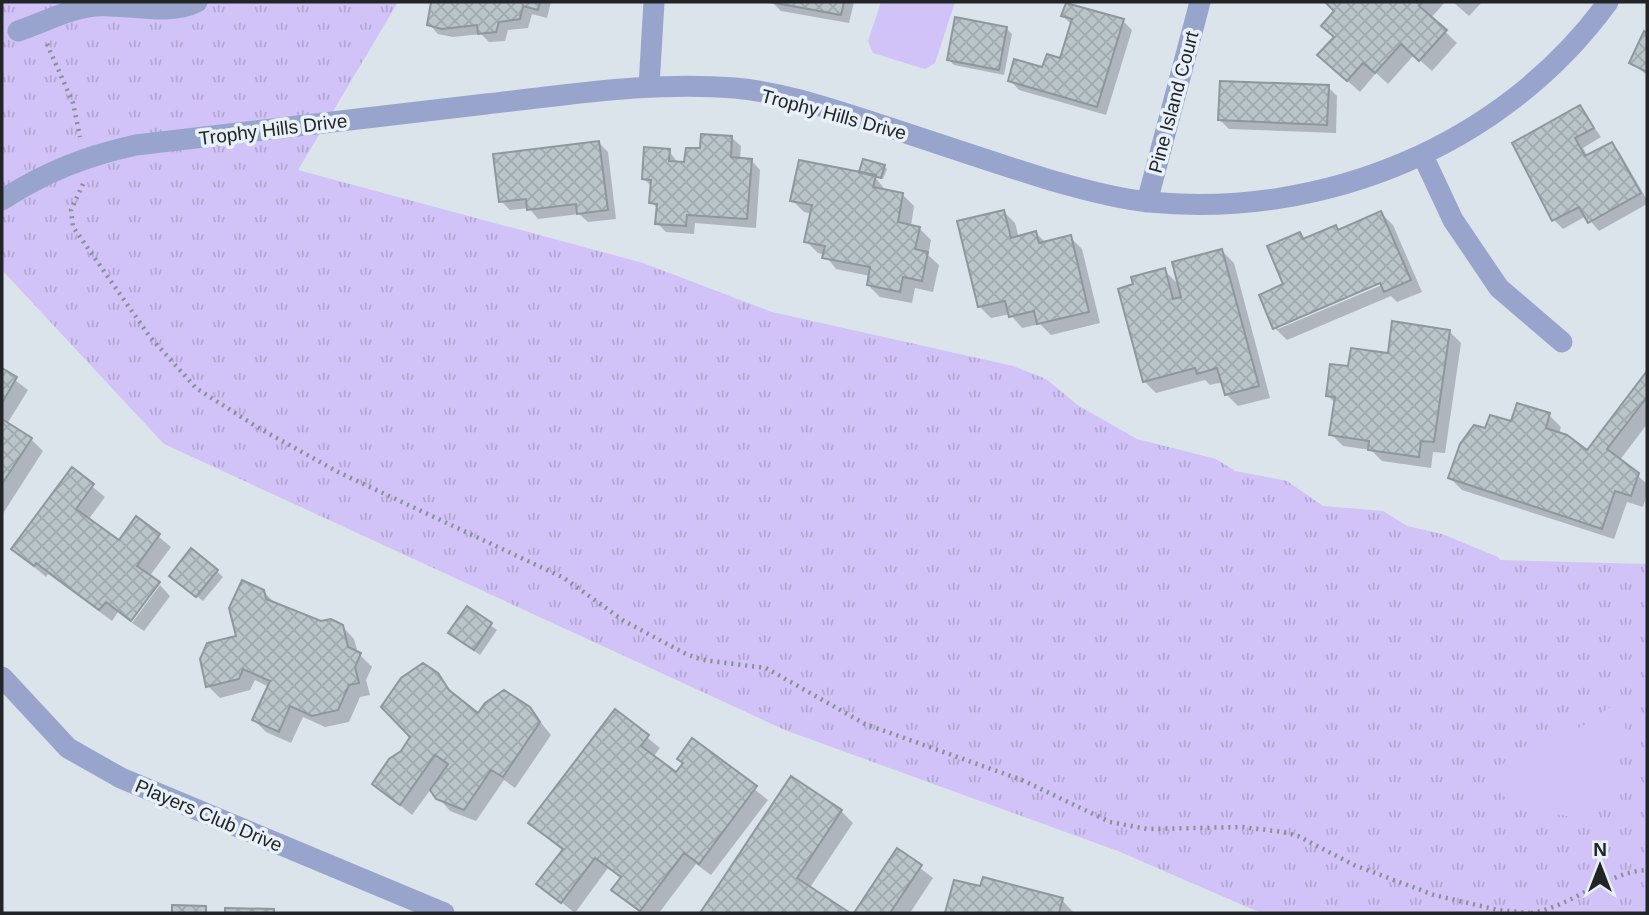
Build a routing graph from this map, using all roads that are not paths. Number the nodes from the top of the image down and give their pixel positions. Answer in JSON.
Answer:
{"nodes":[{"id":1,"x":197,"y":2,"type":"edge"},
{"id":2,"x":654,"y":2,"type":"edge"},
{"id":3,"x":1200,"y":2,"type":"edge"},
{"id":4,"x":1608,"y":2,"type":"edge"},
{"id":5,"x":18,"y":32,"type":"road end"},
{"id":6,"x":649,"y":86,"type":"junction"},
{"id":7,"x":1423,"y":156,"type":"junction"},
{"id":8,"x":2,"y":200,"type":"edge"},
{"id":9,"x":1147,"y":202,"type":"junction"},
{"id":10,"x":1562,"y":342,"type":"dead end"},
{"id":11,"x":2,"y":677,"type":"edge"},
{"id":12,"x":444,"y":913,"type":"edge"}],
"edges":[{"from":1,"to":5,"type":"street"},
{"from":2,"to":6,"type":"street"},
{"from":3,"to":9,"type":"street","name":"Pine Island Court"},
{"from":4,"to":7,"type":"street","name":"Trophy Hills Drive"},
{"from":6,"to":8,"type":"street","name":"Trophy Hills Drive"},
{"from":6,"to":9,"type":"street","name":"Trophy Hills Drive"},
{"from":7,"to":9,"type":"street","name":"Trophy Hills Drive"},
{"from":7,"to":10,"type":"street"},
{"from":11,"to":12,"type":"street","name":"Players Club Drive"}]}
